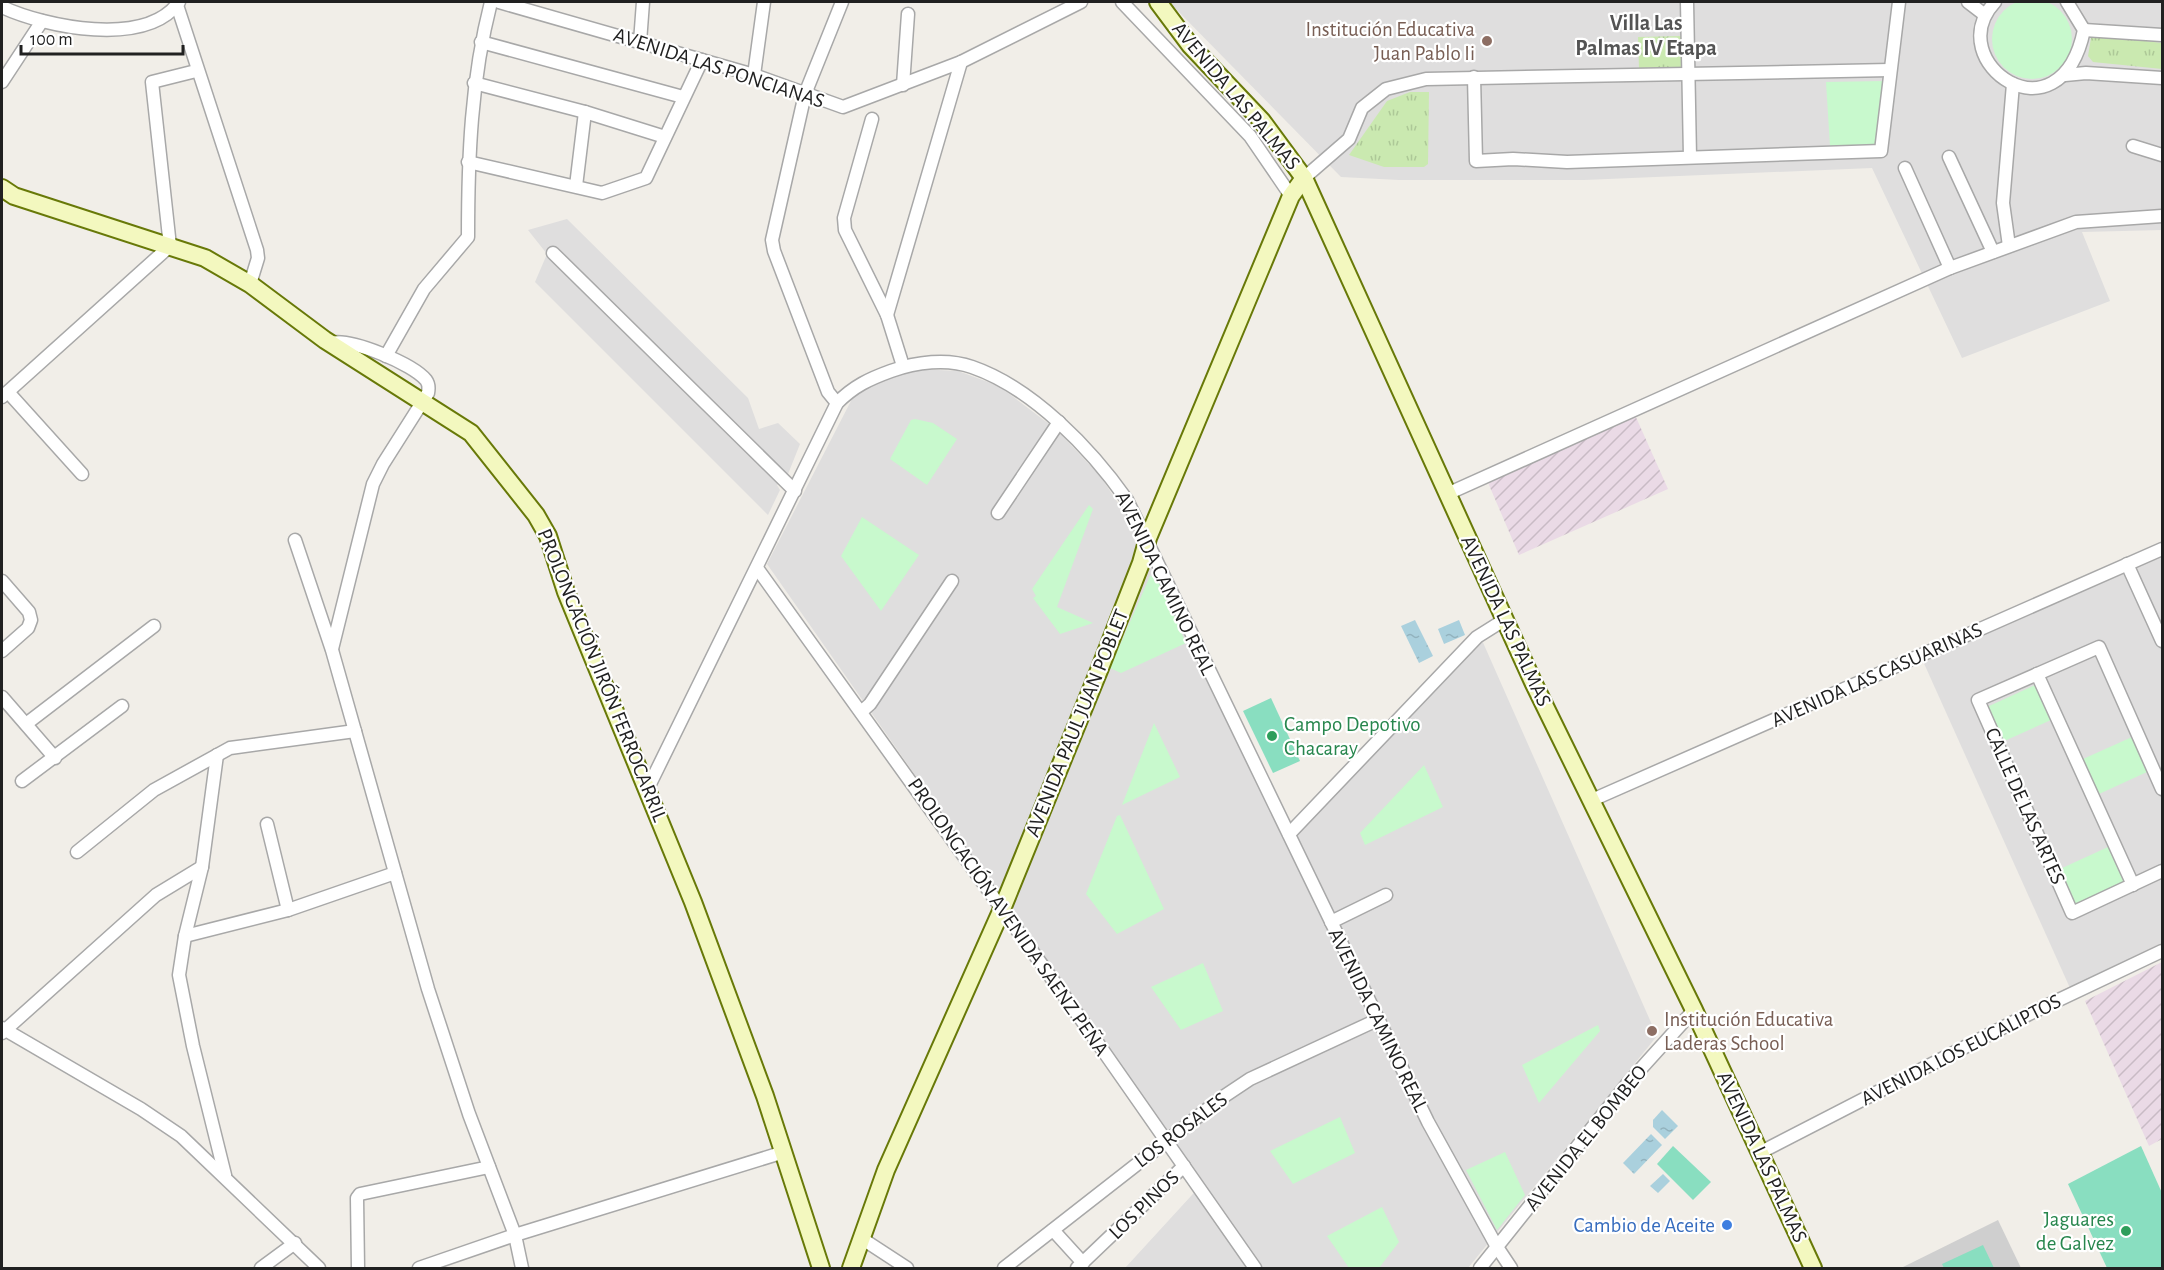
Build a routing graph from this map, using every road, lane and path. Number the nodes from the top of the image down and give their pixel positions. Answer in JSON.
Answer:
{"nodes":[{"id":1,"x":491,"y":2,"type":"edge"},
{"id":2,"x":499,"y":2,"type":"edge"},
{"id":3,"x":643,"y":2,"type":"edge"},
{"id":4,"x":764,"y":2,"type":"edge"},
{"id":5,"x":842,"y":2,"type":"edge"},
{"id":6,"x":1081,"y":2,"type":"edge"},
{"id":7,"x":1122,"y":2,"type":"edge"},
{"id":8,"x":1158,"y":2,"type":"edge"},
{"id":9,"x":1686,"y":2,"type":"edge"},
{"id":10,"x":1899,"y":2,"type":"edge"},
{"id":11,"x":1968,"y":2,"type":"edge"},
{"id":12,"x":1993,"y":2,"type":"edge"},
{"id":13,"x":178,"y":3,"type":"edge"},
{"id":14,"x":2073,"y":5,"type":"edge"},
{"id":15,"x":2,"y":7,"type":"edge"},
{"id":16,"x":908,"y":14,"type":"dead end"},
{"id":17,"x":1985,"y":15,"type":"junction"},
{"id":18,"x":42,"y":21,"type":"junction"},
{"id":19,"x":1178,"y":29,"type":"junction"},
{"id":20,"x":2084,"y":30,"type":"junction"},
{"id":21,"x":2163,"y":35,"type":"edge"},
{"id":22,"x":481,"y":42,"type":"junction"},
{"id":23,"x":640,"y":42,"type":"junction"},
{"id":24,"x":1164,"y":45,"type":"junction"},
{"id":25,"x":702,"y":60,"type":"junction"},
{"id":26,"x":960,"y":62,"type":"junction"},
{"id":27,"x":196,"y":70,"type":"junction"},
{"id":28,"x":1890,"y":70,"type":"junction"},
{"id":29,"x":1687,"y":73,"type":"junction"},
{"id":30,"x":754,"y":75,"type":"junction"},
{"id":31,"x":2065,"y":75,"type":"junction"},
{"id":32,"x":1474,"y":77,"type":"junction"},
{"id":33,"x":2163,"y":78,"type":"edge"},
{"id":34,"x":2,"y":82,"type":"edge"},
{"id":35,"x":474,"y":82,"type":"junction"},
{"id":36,"x":2013,"y":84,"type":"junction"},
{"id":37,"x":903,"y":85,"type":"junction"},
{"id":38,"x":805,"y":94,"type":"junction"},
{"id":39,"x":683,"y":97,"type":"junction"},
{"id":40,"x":585,"y":112,"type":"junction"},
{"id":41,"x":872,"y":119,"type":"dead end"},
{"id":42,"x":665,"y":137,"type":"junction"},
{"id":43,"x":2133,"y":146,"type":"dead end"},
{"id":44,"x":2163,"y":155,"type":"edge"},
{"id":45,"x":1690,"y":157,"type":"junction"},
{"id":46,"x":1949,"y":157,"type":"dead end"},
{"id":47,"x":468,"y":162,"type":"junction"},
{"id":48,"x":1905,"y":168,"type":"dead end"},
{"id":49,"x":1304,"y":178,"type":"junction"},
{"id":50,"x":576,"y":186,"type":"junction"},
{"id":51,"x":6,"y":195,"type":"edge"},
{"id":52,"x":1291,"y":196,"type":"junction"},
{"id":53,"x":2163,"y":216,"type":"edge"},
{"id":54,"x":170,"y":246,"type":"junction"},
{"id":55,"x":2009,"y":246,"type":"junction"},
{"id":56,"x":1993,"y":252,"type":"junction"},
{"id":57,"x":553,"y":253,"type":"dead end"},
{"id":58,"x":1950,"y":268,"type":"junction"},
{"id":59,"x":250,"y":284,"type":"junction"},
{"id":60,"x":887,"y":315,"type":"junction"},
{"id":61,"x":331,"y":344,"type":"junction"},
{"id":62,"x":386,"y":356,"type":"junction"},
{"id":63,"x":903,"y":366,"type":"junction"},
{"id":64,"x":4,"y":395,"type":"edge"},
{"id":65,"x":423,"y":402,"type":"junction"},
{"id":66,"x":837,"y":403,"type":"junction"},
{"id":67,"x":1059,"y":422,"type":"junction"},
{"id":68,"x":82,"y":474,"type":"dead end"},
{"id":69,"x":795,"y":491,"type":"junction"},
{"id":70,"x":1447,"y":495,"type":"junction"},
{"id":71,"x":998,"y":513,"type":"dead end"},
{"id":72,"x":1148,"y":538,"type":"junction"},
{"id":73,"x":295,"y":540,"type":"dead end"},
{"id":74,"x":2163,"y":549,"type":"edge"},
{"id":75,"x":2127,"y":564,"type":"junction"},
{"id":76,"x":757,"y":568,"type":"junction"},
{"id":77,"x":2,"y":581,"type":"edge"},
{"id":78,"x":952,"y":581,"type":"dead end"},
{"id":79,"x":1504,"y":620,"type":"junction"},
{"id":80,"x":154,"y":626,"type":"dead end"},
{"id":81,"x":2163,"y":641,"type":"edge"},
{"id":82,"x":332,"y":650,"type":"junction"},
{"id":83,"x":2,"y":651,"type":"edge"},
{"id":84,"x":2037,"y":674,"type":"junction"},
{"id":85,"x":2,"y":697,"type":"edge"},
{"id":86,"x":122,"y":706,"type":"dead end"},
{"id":87,"x":861,"y":712,"type":"junction"},
{"id":88,"x":26,"y":724,"type":"junction"},
{"id":89,"x":355,"y":731,"type":"junction"},
{"id":90,"x":216,"y":755,"type":"junction"},
{"id":91,"x":55,"y":758,"type":"junction"},
{"id":92,"x":21,"y":781,"type":"dead end"},
{"id":93,"x":2163,"y":789,"type":"edge"},
{"id":94,"x":647,"y":790,"type":"junction"},
{"id":95,"x":1592,"y":800,"type":"junction"},
{"id":96,"x":267,"y":824,"type":"dead end"},
{"id":97,"x":1289,"y":834,"type":"junction"},
{"id":98,"x":77,"y":852,"type":"dead end"},
{"id":99,"x":202,"y":867,"type":"junction"},
{"id":100,"x":2163,"y":871,"type":"edge"},
{"id":101,"x":395,"y":873,"type":"junction"},
{"id":102,"x":2133,"y":885,"type":"junction"},
{"id":103,"x":1386,"y":895,"type":"dead end"},
{"id":104,"x":1002,"y":909,"type":"junction"},
{"id":105,"x":288,"y":910,"type":"junction"},
{"id":106,"x":1331,"y":922,"type":"junction"},
{"id":107,"x":185,"y":936,"type":"junction"},
{"id":108,"x":2163,"y":951,"type":"edge"},
{"id":109,"x":1694,"y":1010,"type":"junction"},
{"id":110,"x":1377,"y":1020,"type":"junction"},
{"id":111,"x":2,"y":1030,"type":"edge"},
{"id":112,"x":1166,"y":1140,"type":"junction"},
{"id":113,"x":784,"y":1152,"type":"junction"},
{"id":114,"x":1761,"y":1152,"type":"junction"},
{"id":115,"x":1184,"y":1166,"type":"junction"},
{"id":116,"x":489,"y":1167,"type":"junction"},
{"id":117,"x":225,"y":1176,"type":"junction"},
{"id":118,"x":1053,"y":1230,"type":"junction"},
{"id":119,"x":515,"y":1235,"type":"junction"},
{"id":120,"x":861,"y":1238,"type":"junction"},
{"id":121,"x":295,"y":1243,"type":"junction"},
{"id":122,"x":1497,"y":1247,"type":"junction"},
{"id":123,"x":1080,"y":1266,"type":"edge"},
{"id":124,"x":261,"y":1269,"type":"edge"},
{"id":125,"x":319,"y":1269,"type":"edge"},
{"id":126,"x":358,"y":1269,"type":"edge"},
{"id":127,"x":419,"y":1269,"type":"edge"},
{"id":128,"x":522,"y":1269,"type":"edge"},
{"id":129,"x":821,"y":1269,"type":"edge"},
{"id":130,"x":851,"y":1269,"type":"edge"},
{"id":131,"x":907,"y":1269,"type":"edge"},
{"id":132,"x":1004,"y":1269,"type":"edge"},
{"id":133,"x":1255,"y":1269,"type":"edge"},
{"id":134,"x":1480,"y":1269,"type":"edge"},
{"id":135,"x":1511,"y":1269,"type":"edge"},
{"id":136,"x":1813,"y":1269,"type":"edge"}],
"edges":[{"from":1,"to":22,"type":"street"},
{"from":2,"to":23,"type":"street","name":"AVENIDA LAS PONCIANAS"},
{"from":3,"to":23,"type":"street"},
{"from":4,"to":30,"type":"street"},
{"from":5,"to":38,"type":"street"},
{"from":6,"to":26,"type":"street","name":"AVENIDA LAS PONCIANAS"},
{"from":7,"to":24,"type":"street"},
{"from":8,"to":19,"type":"street","name":"AVENIDA LAS PALMAS"},
{"from":9,"to":29,"type":"street"},
{"from":10,"to":28,"type":"street"},
{"from":11,"to":17,"type":"street"},
{"from":12,"to":17,"type":"street"},
{"from":13,"to":18,"type":"street"},
{"from":13,"to":27,"type":"street"},
{"from":14,"to":20,"type":"street"},
{"from":15,"to":18,"type":"street"},
{"from":16,"to":37,"type":"street"},
{"from":17,"to":36,"type":"street"},
{"from":18,"to":34,"type":"street"},
{"from":19,"to":24,"type":"street"},
{"from":19,"to":49,"type":"street","name":"AVENIDA LAS PALMAS"},
{"from":20,"to":21,"type":"street"},
{"from":20,"to":31,"type":"street"},
{"from":22,"to":35,"type":"street"},
{"from":22,"to":39,"type":"street"},
{"from":23,"to":25,"type":"street","name":"AVENIDA LAS PONCIANAS"},
{"from":24,"to":52,"type":"street"},
{"from":25,"to":30,"type":"street","name":"AVENIDA LAS PONCIANAS"},
{"from":25,"to":39,"type":"street"},
{"from":26,"to":37,"type":"street","name":"AVENIDA LAS PONCIANAS"},
{"from":26,"to":60,"type":"street"},
{"from":27,"to":54,"type":"street"},
{"from":27,"to":59,"type":"street"},
{"from":28,"to":29,"type":"street"},
{"from":28,"to":45,"type":"street"},
{"from":29,"to":32,"type":"street"},
{"from":29,"to":45,"type":"street"},
{"from":30,"to":38,"type":"street","name":"AVENIDA LAS PONCIANAS"},
{"from":31,"to":33,"type":"street"},
{"from":31,"to":36,"type":"street"},
{"from":32,"to":45,"type":"street"},
{"from":32,"to":49,"type":"street"},
{"from":35,"to":40,"type":"street"},
{"from":35,"to":47,"type":"street"},
{"from":36,"to":55,"type":"street"},
{"from":37,"to":38,"type":"street","name":"AVENIDA LAS PONCIANAS"},
{"from":38,"to":66,"type":"street"},
{"from":39,"to":42,"type":"street"},
{"from":40,"to":42,"type":"street"},
{"from":40,"to":50,"type":"street"},
{"from":41,"to":60,"type":"street"},
{"from":42,"to":50,"type":"street"},
{"from":43,"to":44,"type":"street"},
{"from":46,"to":56,"type":"street"},
{"from":47,"to":50,"type":"street"},
{"from":47,"to":62,"type":"street"},
{"from":48,"to":58,"type":"street"},
{"from":49,"to":52,"type":"street","name":"AVENIDA PAUL JUAN POBLET"},
{"from":49,"to":70,"type":"street","name":"AVENIDA LAS PALMAS"},
{"from":51,"to":54,"type":"street","name":"PROLONGACIÓN JIRÓN FERROCARRIL"},
{"from":52,"to":72,"type":"street","name":"AVENIDA PAUL JUAN POBLET"},
{"from":53,"to":55,"type":"street"},
{"from":54,"to":59,"type":"street","name":"PROLONGACIÓN JIRÓN FERROCARRIL"},
{"from":54,"to":64,"type":"street"},
{"from":55,"to":56,"type":"street"},
{"from":56,"to":58,"type":"street"},
{"from":57,"to":69,"type":"street"},
{"from":58,"to":70,"type":"street"},
{"from":59,"to":61,"type":"street","name":"PROLONGACIÓN JIRÓN FERROCARRIL"},
{"from":60,"to":63,"type":"street"},
{"from":61,"to":62,"type":"street"},
{"from":61,"to":65,"type":"street","name":"PROLONGACIÓN JIRÓN FERROCARRIL"},
{"from":62,"to":65,"type":"street"},
{"from":63,"to":66,"type":"street","name":"AVENIDA CAMINO REAL"},
{"from":63,"to":67,"type":"street","name":"AVENIDA CAMINO REAL"},
{"from":64,"to":68,"type":"street"},
{"from":65,"to":82,"type":"street"},
{"from":65,"to":94,"type":"street","name":"PROLONGACIÓN JIRÓN FERROCARRIL"},
{"from":66,"to":69,"type":"street","name":"AVENIDA CAMINO REAL"},
{"from":67,"to":71,"type":"street"},
{"from":67,"to":72,"type":"street","name":"AVENIDA CAMINO REAL"},
{"from":69,"to":76,"type":"street","name":"AVENIDA CAMINO REAL"},
{"from":70,"to":79,"type":"street","name":"AVENIDA LAS PALMAS"},
{"from":72,"to":97,"type":"street","name":"AVENIDA CAMINO REAL"},
{"from":72,"to":104,"type":"street","name":"AVENIDA PAUL JUAN POBLET"},
{"from":73,"to":82,"type":"street"},
{"from":74,"to":75,"type":"street","name":"AVENIDA LAS CASUARINAS"},
{"from":75,"to":81,"type":"street"},
{"from":75,"to":95,"type":"street","name":"AVENIDA LAS CASUARINAS"},
{"from":76,"to":87,"type":"street","name":"PROLONGACIÓN AVENIDA SAENZ PEÑA"},
{"from":76,"to":94,"type":"street","name":"AVENIDA CAMINO REAL"},
{"from":77,"to":83,"type":"street"},
{"from":78,"to":87,"type":"street"},
{"from":79,"to":95,"type":"street","name":"AVENIDA LAS PALMAS"},
{"from":79,"to":97,"type":"street"},
{"from":80,"to":88,"type":"street"},
{"from":82,"to":89,"type":"street"},
{"from":84,"to":93,"type":"street"},
{"from":84,"to":102,"type":"street"},
{"from":84,"to":102,"type":"street","name":"CALLE DE LAS ARTES"},
{"from":85,"to":88,"type":"street"},
{"from":86,"to":91,"type":"street"},
{"from":87,"to":104,"type":"street","name":"PROLONGACIÓN AVENIDA SAENZ PEÑA"},
{"from":88,"to":91,"type":"street"},
{"from":89,"to":90,"type":"street"},
{"from":89,"to":101,"type":"street"},
{"from":90,"to":98,"type":"street"},
{"from":90,"to":99,"type":"street"},
{"from":91,"to":92,"type":"street"},
{"from":94,"to":113,"type":"street","name":"PROLONGACIÓN JIRÓN FERROCARRIL"},
{"from":95,"to":109,"type":"street","name":"AVENIDA LAS PALMAS"},
{"from":96,"to":105,"type":"street"},
{"from":97,"to":106,"type":"street","name":"AVENIDA CAMINO REAL"},
{"from":99,"to":107,"type":"street"},
{"from":99,"to":111,"type":"street"},
{"from":100,"to":102,"type":"street"},
{"from":101,"to":105,"type":"street"},
{"from":101,"to":116,"type":"street"},
{"from":103,"to":106,"type":"street"},
{"from":104,"to":112,"type":"street","name":"PROLONGACIÓN AVENIDA SAENZ PEÑA"},
{"from":104,"to":120,"type":"street","name":"AVENIDA PAUL JUAN POBLET"},
{"from":105,"to":107,"type":"street"},
{"from":106,"to":110,"type":"street","name":"AVENIDA CAMINO REAL"},
{"from":107,"to":117,"type":"street"},
{"from":108,"to":114,"type":"street","name":"AVENIDA LOS EUCALIPTOS"},
{"from":109,"to":114,"type":"street","name":"AVENIDA LAS PALMAS"},
{"from":109,"to":122,"type":"street","name":"AVENIDA EL BOMBEO"},
{"from":110,"to":112,"type":"street","name":"LOS ROSALES"},
{"from":110,"to":122,"type":"street","name":"AVENIDA CAMINO REAL"},
{"from":111,"to":117,"type":"street"},
{"from":112,"to":115,"type":"street","name":"PROLONGACIÓN AVENIDA SAENZ PEÑA"},
{"from":112,"to":118,"type":"street","name":"LOS ROSALES"},
{"from":113,"to":119,"type":"street"},
{"from":113,"to":129,"type":"street","name":"PROLONGACIÓN JIRÓN FERROCARRIL"},
{"from":114,"to":136,"type":"street","name":"AVENIDA LAS PALMAS"},
{"from":115,"to":123,"type":"street","name":"LOS PINOS"},
{"from":115,"to":133,"type":"street","name":"PROLONGACIÓN AVENIDA SAENZ PEÑA"},
{"from":116,"to":119,"type":"street"},
{"from":116,"to":126,"type":"street"},
{"from":117,"to":121,"type":"street"},
{"from":118,"to":123,"type":"street"},
{"from":118,"to":132,"type":"street","name":"LOS ROSALES"},
{"from":119,"to":127,"type":"street"},
{"from":119,"to":128,"type":"street"},
{"from":120,"to":130,"type":"street","name":"AVENIDA PAUL JUAN POBLET"},
{"from":120,"to":131,"type":"street"},
{"from":121,"to":124,"type":"street"},
{"from":121,"to":125,"type":"street"},
{"from":122,"to":134,"type":"street","name":"AVENIDA EL BOMBEO"},
{"from":122,"to":135,"type":"street","name":"AVENIDA CAMINO REAL"}]}
